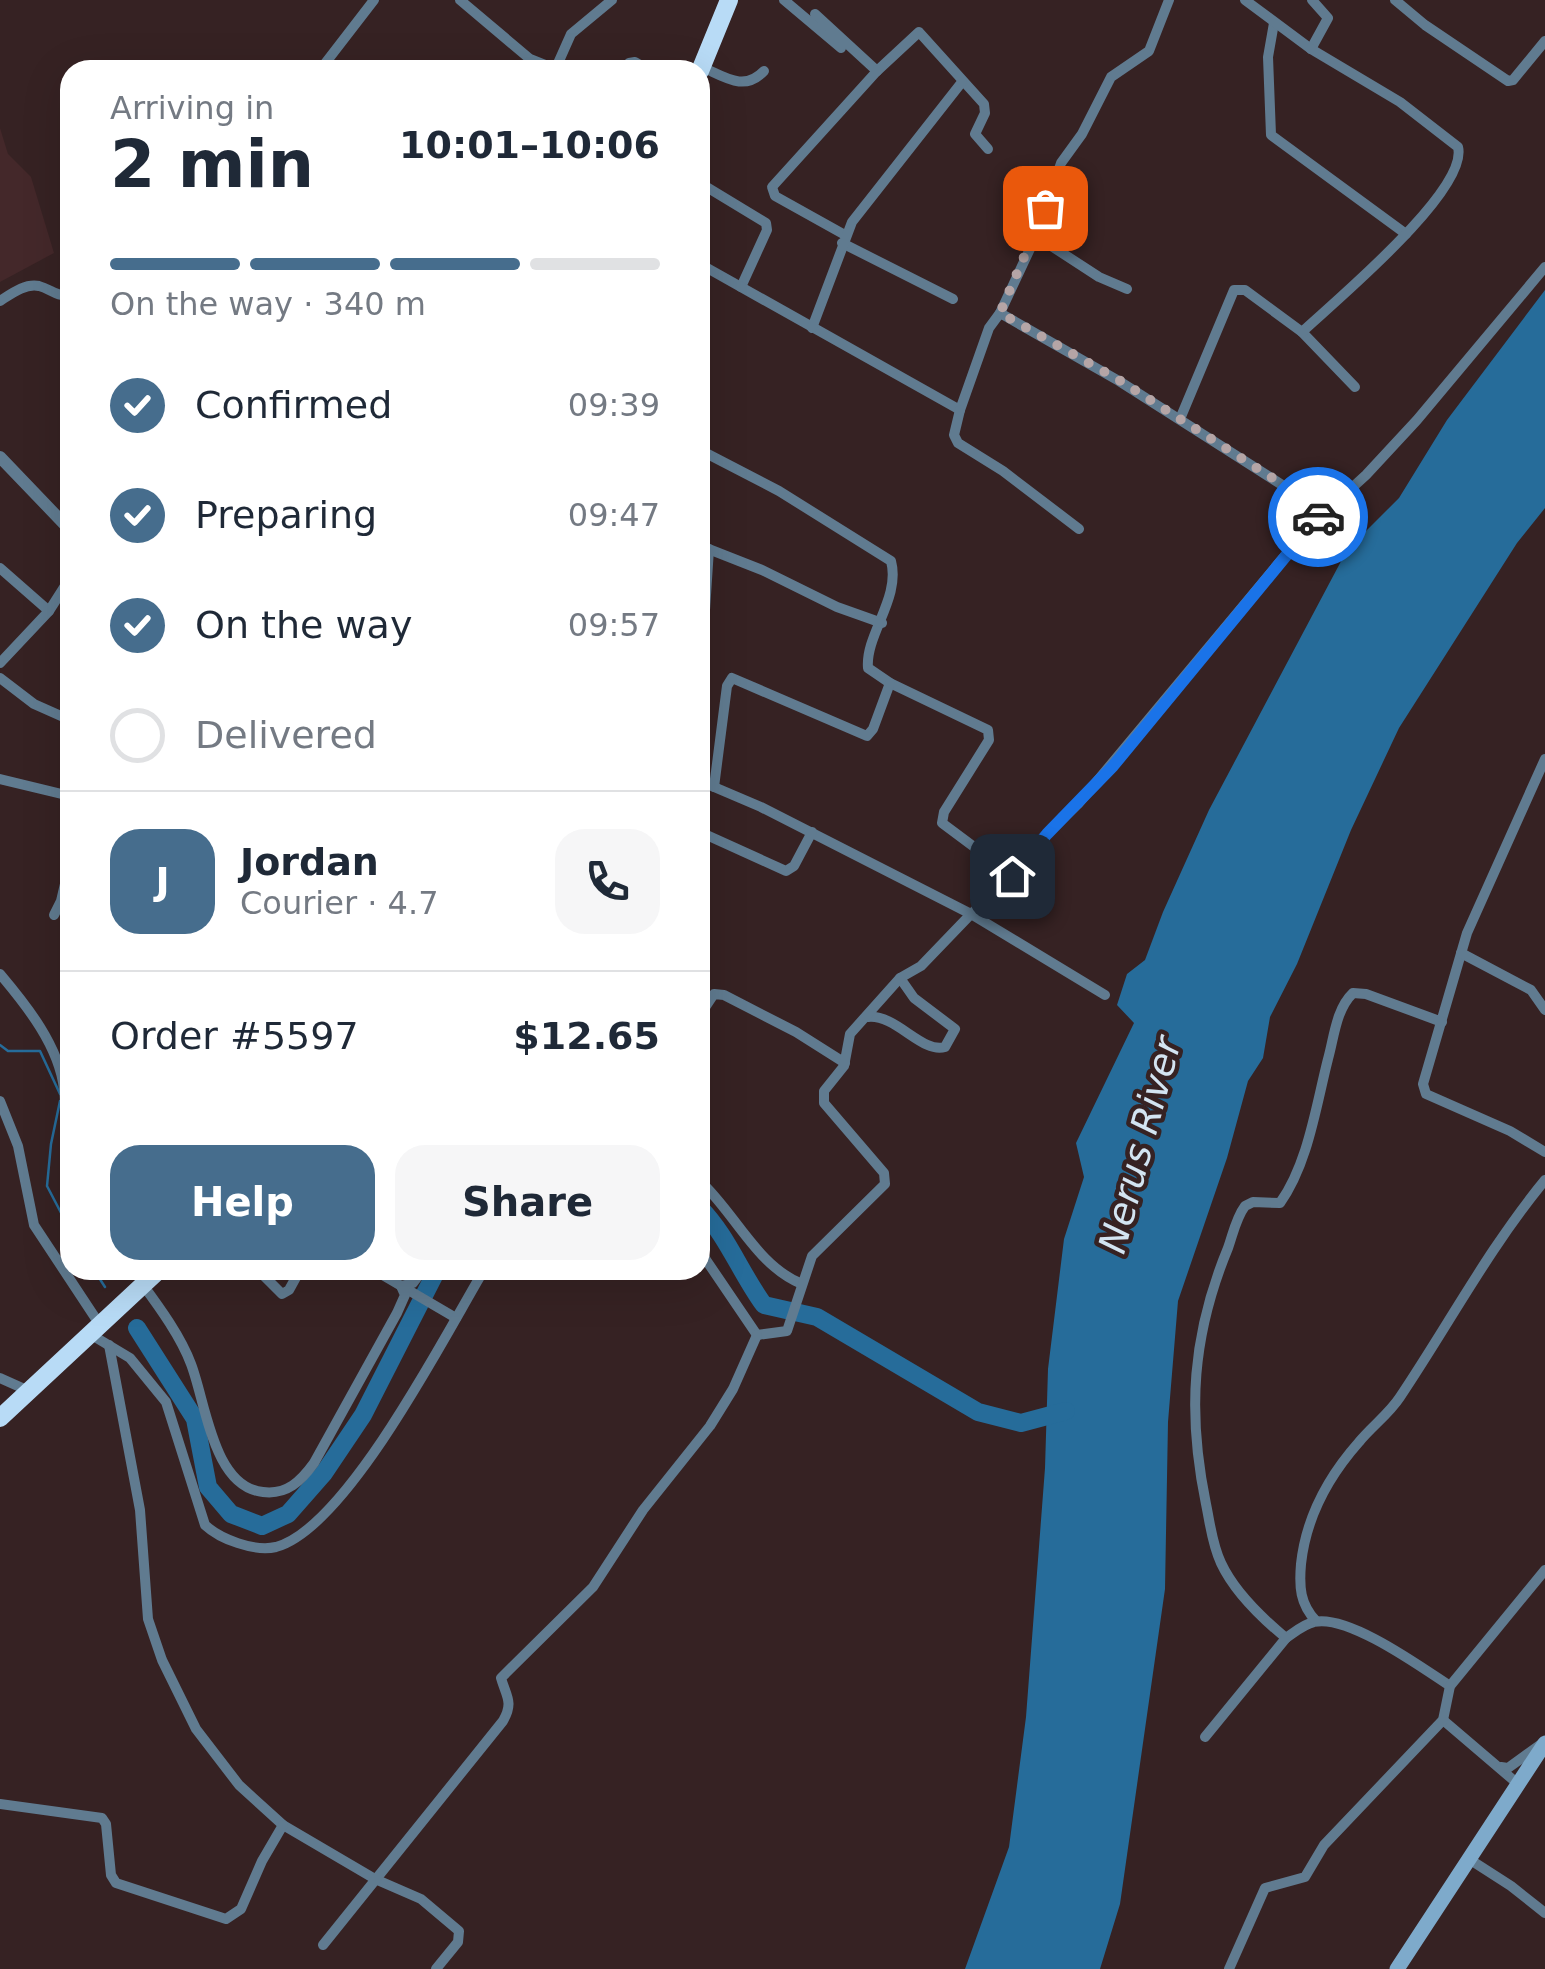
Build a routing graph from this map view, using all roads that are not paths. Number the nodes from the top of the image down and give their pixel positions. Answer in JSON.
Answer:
{"nodes":[{"id":1,"x":374,"y":0,"type":"edge"},
{"id":2,"x":460,"y":0,"type":"edge"},
{"id":3,"x":612,"y":0,"type":"edge"},
{"id":4,"x":729,"y":0,"type":"edge"},
{"id":5,"x":784,"y":0,"type":"edge"},
{"id":6,"x":1169,"y":0,"type":"edge"},
{"id":7,"x":1245,"y":0,"type":"edge"},
{"id":8,"x":1312,"y":0,"type":"edge"},
{"id":9,"x":1395,"y":0,"type":"edge"},
{"id":10,"x":815,"y":14,"type":"dead end"},
{"id":11,"x":1274,"y":23,"type":"junction"},
{"id":12,"x":1545,"y":42,"type":"edge"},
{"id":13,"x":841,"y":48,"type":"dead end"},
{"id":14,"x":1311,"y":48,"type":"junction"},
{"id":15,"x":324,"y":60,"type":"edge"},
{"id":16,"x":534,"y":60,"type":"edge"},
{"id":17,"x":559,"y":60,"type":"edge"},
{"id":18,"x":705,"y":60,"type":"edge"},
{"id":19,"x":764,"y":71,"type":"dead end"},
{"id":20,"x":877,"y":71,"type":"junction"},
{"id":21,"x":710,"y":72,"type":"edge"},
{"id":22,"x":962,"y":82,"type":"junction"},
{"id":23,"x":988,"y":148,"type":"dead end"},
{"id":24,"x":710,"y":189,"type":"edge"},
{"id":25,"x":1406,"y":234,"type":"junction"},
{"id":26,"x":1036,"y":236,"type":"junction"},
{"id":27,"x":844,"y":239,"type":"junction"},
{"id":28,"x":1545,"y":267,"type":"edge"},
{"id":29,"x":710,"y":270,"type":"edge"},
{"id":30,"x":741,"y":287,"type":"junction"},
{"id":31,"x":1128,"y":289,"type":"dead end"},
{"id":32,"x":60,"y":295,"type":"edge"},
{"id":33,"x":952,"y":299,"type":"dead end"},
{"id":34,"x":0,"y":301,"type":"edge"},
{"id":35,"x":1000,"y":313,"type":"junction"},
{"id":36,"x":812,"y":328,"type":"junction"},
{"id":37,"x":1302,"y":332,"type":"junction"},
{"id":38,"x":1355,"y":386,"type":"dead end"},
{"id":39,"x":960,"y":410,"type":"junction"},
{"id":40,"x":1180,"y":420,"type":"junction"},
{"id":41,"x":710,"y":455,"type":"edge"},
{"id":42,"x":0,"y":457,"type":"edge"},
{"id":43,"x":1324,"y":511,"type":"junction"},
{"id":44,"x":60,"y":520,"type":"edge"},
{"id":45,"x":1078,"y":529,"type":"dead end"},
{"id":46,"x":710,"y":545,"type":"edge"},
{"id":47,"x":0,"y":568,"type":"edge"},
{"id":48,"x":60,"y":594,"type":"edge"},
{"id":49,"x":49,"y":611,"type":"junction"},
{"id":50,"x":882,"y":623,"type":"junction"},
{"id":51,"x":5,"y":650,"type":"edge"},
{"id":52,"x":0,"y":663,"type":"edge"},
{"id":53,"x":0,"y":678,"type":"edge"},
{"id":54,"x":890,"y":683,"type":"junction"},
{"id":55,"x":60,"y":716,"type":"edge"},
{"id":56,"x":1544,"y":763,"type":"edge"},
{"id":57,"x":0,"y":779,"type":"edge"},
{"id":58,"x":710,"y":785,"type":"edge"},
{"id":59,"x":714,"y":786,"type":"junction"},
{"id":60,"x":60,"y":794,"type":"edge"},
{"id":61,"x":812,"y":832,"type":"junction"},
{"id":62,"x":710,"y":837,"type":"edge"},
{"id":63,"x":1012,"y":876,"type":"junction"},
{"id":64,"x":60,"y":903,"type":"edge"},
{"id":65,"x":970,"y":914,"type":"junction"},
{"id":66,"x":54,"y":915,"type":"dead end"},
{"id":67,"x":1460,"y":954,"type":"junction"},
{"id":68,"x":0,"y":974,"type":"edge"},
{"id":69,"x":900,"y":978,"type":"junction"},
{"id":70,"x":1105,"y":995,"type":"dead end"},
{"id":71,"x":710,"y":997,"type":"edge"},
{"id":72,"x":1545,"y":1010,"type":"edge"},
{"id":73,"x":867,"y":1017,"type":"junction"},
{"id":74,"x":1442,"y":1022,"type":"junction"},
{"id":75,"x":845,"y":1063,"type":"junction"},
{"id":76,"x":60,"y":1073,"type":"edge"},
{"id":77,"x":0,"y":1101,"type":"edge"},
{"id":78,"x":1545,"y":1152,"type":"edge"},
{"id":79,"x":1545,"y":1180,"type":"edge"},
{"id":80,"x":710,"y":1190,"type":"edge"},
{"id":81,"x":710,"y":1265,"type":"edge"},
{"id":82,"x":60,"y":1266,"type":"edge"},
{"id":83,"x":69,"y":1280,"type":"edge"},
{"id":84,"x":144,"y":1280,"type":"edge"},
{"id":85,"x":147,"y":1280,"type":"edge"},
{"id":86,"x":268,"y":1280,"type":"edge"},
{"id":87,"x":294,"y":1280,"type":"edge"},
{"id":88,"x":391,"y":1280,"type":"edge"},
{"id":89,"x":415,"y":1280,"type":"edge"},
{"id":90,"x":478,"y":1280,"type":"edge"},
{"id":91,"x":404,"y":1288,"type":"junction"},
{"id":92,"x":802,"y":1289,"type":"junction"},
{"id":93,"x":456,"y":1318,"type":"junction"},
{"id":94,"x":98,"y":1327,"type":"junction"},
{"id":95,"x":756,"y":1335,"type":"junction"},
{"id":96,"x":109,"y":1345,"type":"junction"},
{"id":97,"x":0,"y":1378,"type":"edge"},
{"id":98,"x":30,"y":1391,"type":"junction"},
{"id":99,"x":0,"y":1418,"type":"edge"},
{"id":100,"x":1545,"y":1570,"type":"edge"},
{"id":101,"x":1316,"y":1621,"type":"junction"},
{"id":102,"x":1286,"y":1638,"type":"junction"},
{"id":103,"x":1450,"y":1686,"type":"junction"},
{"id":104,"x":1443,"y":1720,"type":"junction"},
{"id":105,"x":1206,"y":1738,"type":"dead end"},
{"id":106,"x":1545,"y":1742,"type":"edge"},
{"id":107,"x":1501,"y":1767,"type":"junction"},
{"id":108,"x":1518,"y":1784,"type":"junction"},
{"id":109,"x":0,"y":1804,"type":"edge"},
{"id":110,"x":284,"y":1825,"type":"junction"},
{"id":111,"x":1469,"y":1860,"type":"junction"},
{"id":112,"x":375,"y":1880,"type":"junction"},
{"id":113,"x":1545,"y":1913,"type":"edge"},
{"id":114,"x":323,"y":1945,"type":"dead end"},
{"id":115,"x":436,"y":1969,"type":"edge"},
{"id":116,"x":1230,"y":1969,"type":"edge"},
{"id":117,"x":1398,"y":1969,"type":"edge"}],
"edges":[{"from":1,"to":15,"type":"street"},
{"from":2,"to":16,"type":"street"},
{"from":3,"to":17,"type":"street"},
{"from":4,"to":18,"type":"highway"},
{"from":5,"to":13,"type":"street"},
{"from":6,"to":26,"type":"street"},
{"from":7,"to":11,"type":"street"},
{"from":8,"to":14,"type":"street"},
{"from":9,"to":12,"type":"street"},
{"from":10,"to":20,"type":"street"},
{"from":11,"to":14,"type":"street"},
{"from":11,"to":25,"type":"street"},
{"from":14,"to":25,"type":"street"},
{"from":19,"to":21,"type":"street"},
{"from":20,"to":22,"type":"street"},
{"from":20,"to":27,"type":"street"},
{"from":22,"to":23,"type":"street"},
{"from":22,"to":27,"type":"street"},
{"from":24,"to":30,"type":"street"},
{"from":25,"to":37,"type":"street"},
{"from":26,"to":31,"type":"street"},
{"from":26,"to":35,"type":"street"},
{"from":27,"to":33,"type":"street"},
{"from":27,"to":36,"type":"street"},
{"from":28,"to":43,"type":"street"},
{"from":29,"to":30,"type":"street"},
{"from":30,"to":36,"type":"street"},
{"from":32,"to":34,"type":"street"},
{"from":35,"to":39,"type":"street"},
{"from":35,"to":40,"type":"street"},
{"from":36,"to":39,"type":"street"},
{"from":37,"to":38,"type":"street"},
{"from":37,"to":40,"type":"street"},
{"from":39,"to":45,"type":"street"},
{"from":40,"to":43,"type":"street"},
{"from":41,"to":50,"type":"street"},
{"from":42,"to":44,"type":"street"},
{"from":43,"to":63,"type":"street"},
{"from":46,"to":50,"type":"street"},
{"from":47,"to":49,"type":"street"},
{"from":48,"to":49,"type":"street"},
{"from":49,"to":51,"type":"street"},
{"from":50,"to":54,"type":"street"},
{"from":51,"to":52,"type":"street"},
{"from":53,"to":55,"type":"street"},
{"from":54,"to":59,"type":"street"},
{"from":54,"to":63,"type":"street"},
{"from":56,"to":67,"type":"street"},
{"from":57,"to":60,"type":"street"},
{"from":58,"to":59,"type":"street"},
{"from":59,"to":61,"type":"street"},
{"from":61,"to":62,"type":"street"},
{"from":61,"to":65,"type":"street"},
{"from":63,"to":65,"type":"street"},
{"from":64,"to":66,"type":"street"},
{"from":65,"to":69,"type":"street"},
{"from":65,"to":70,"type":"street"},
{"from":67,"to":72,"type":"street"},
{"from":67,"to":74,"type":"street"},
{"from":68,"to":76,"type":"street"},
{"from":69,"to":73,"type":"street"},
{"from":69,"to":73,"type":"street"},
{"from":71,"to":75,"type":"street"},
{"from":73,"to":75,"type":"street"},
{"from":74,"to":78,"type":"street"},
{"from":74,"to":102,"type":"street"},
{"from":75,"to":92,"type":"street"},
{"from":77,"to":82,"type":"street"},
{"from":79,"to":101,"type":"street"},
{"from":80,"to":92,"type":"street"},
{"from":81,"to":95,"type":"street"},
{"from":83,"to":94,"type":"street"},
{"from":84,"to":94,"type":"highway"},
{"from":85,"to":91,"type":"street"},
{"from":86,"to":87,"type":"street"},
{"from":88,"to":91,"type":"street"},
{"from":89,"to":91,"type":"street"},
{"from":90,"to":93,"type":"street"},
{"from":91,"to":93,"type":"street"},
{"from":92,"to":95,"type":"street"},
{"from":93,"to":96,"type":"street"},
{"from":94,"to":96,"type":"street"},
{"from":94,"to":98,"type":"highway"},
{"from":95,"to":112,"type":"street"},
{"from":96,"to":110,"type":"street"},
{"from":97,"to":98,"type":"street"},
{"from":98,"to":99,"type":"highway"},
{"from":100,"to":103,"type":"street"},
{"from":101,"to":102,"type":"street"},
{"from":101,"to":103,"type":"street"},
{"from":102,"to":105,"type":"street"},
{"from":103,"to":104,"type":"street"},
{"from":104,"to":107,"type":"street"},
{"from":104,"to":116,"type":"street"},
{"from":106,"to":107,"type":"street"},
{"from":106,"to":108,"type":"main road"},
{"from":107,"to":108,"type":"street"},
{"from":108,"to":111,"type":"main road"},
{"from":109,"to":110,"type":"street"},
{"from":110,"to":112,"type":"street"},
{"from":111,"to":113,"type":"street"},
{"from":111,"to":117,"type":"main road"},
{"from":112,"to":114,"type":"street"},
{"from":112,"to":115,"type":"street"}]}
